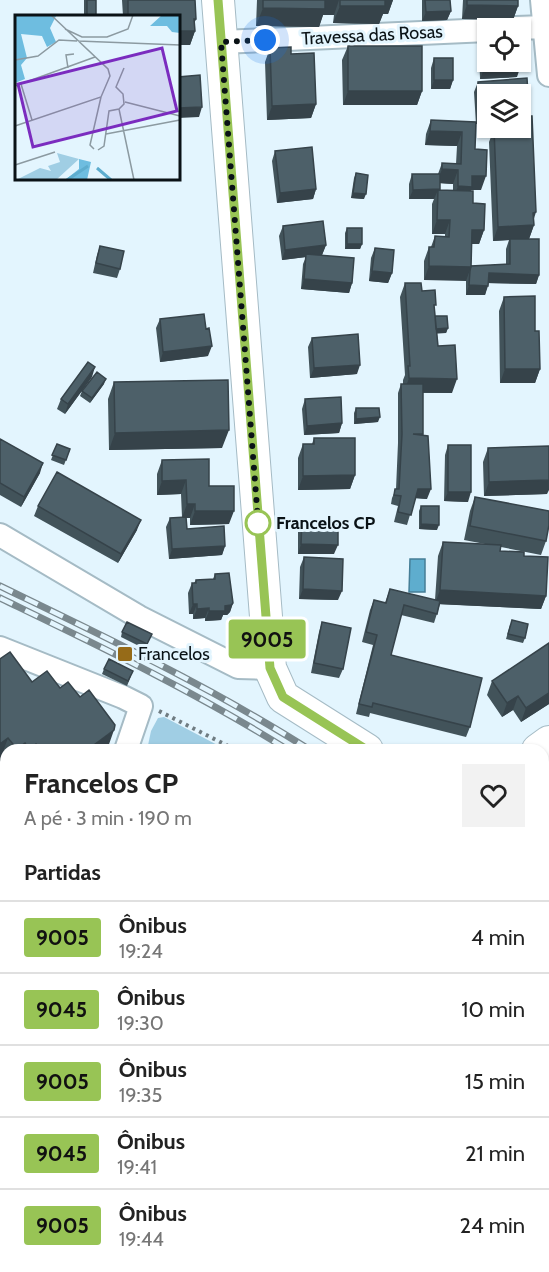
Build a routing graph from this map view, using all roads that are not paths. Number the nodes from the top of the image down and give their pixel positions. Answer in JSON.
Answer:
{"nodes":[{"id":1,"x":218,"y":0,"type":"edge"},
{"id":2,"x":542,"y":0,"type":"edge"},
{"id":3,"x":531,"y":27,"type":"edge"},
{"id":4,"x":545,"y":27,"type":"junction"},
{"id":5,"x":477,"y":30,"type":"edge"},
{"id":6,"x":221,"y":42,"type":"junction"},
{"id":7,"x":549,"y":75,"type":"edge"},
{"id":8,"x":0,"y":535,"type":"edge"},
{"id":9,"x":0,"y":648,"type":"edge"},
{"id":10,"x":270,"y":668,"type":"junction"},
{"id":11,"x":128,"y":744,"type":"edge"},
{"id":12,"x":357,"y":744,"type":"edge"}],
"edges":[{"from":1,"to":6,"type":"main road"},
{"from":2,"to":4,"type":"street"},
{"from":3,"to":4,"type":"street"},
{"from":4,"to":7,"type":"street"},
{"from":5,"to":6,"type":"street","name":"Travessa das Rosas"},
{"from":6,"to":10,"type":"main road"},
{"from":8,"to":10,"type":"street"},
{"from":9,"to":11,"type":"street"},
{"from":10,"to":12,"type":"main road"}]}
